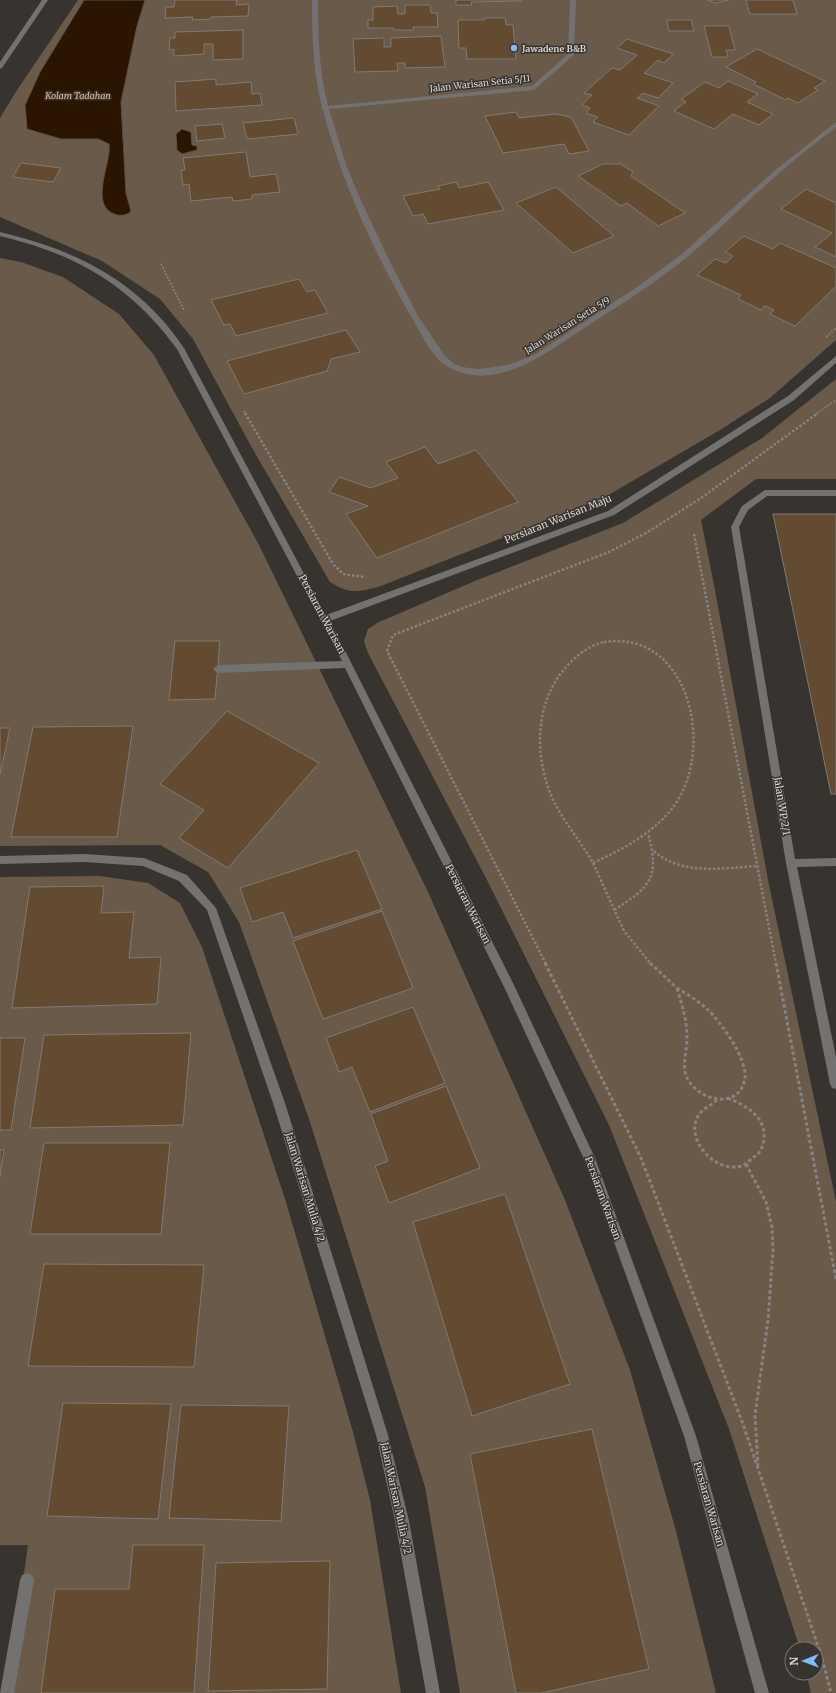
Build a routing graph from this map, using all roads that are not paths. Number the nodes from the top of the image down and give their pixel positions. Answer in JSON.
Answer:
{"nodes":[{"id":1,"x":45,"y":0,"type":"edge"},
{"id":2,"x":315,"y":0,"type":"edge"},
{"id":3,"x":573,"y":0,"type":"edge"},
{"id":4,"x":0,"y":67,"type":"edge"},
{"id":5,"x":324,"y":108,"type":"junction"},
{"id":6,"x":836,"y":124,"type":"edge"},
{"id":7,"x":0,"y":234,"type":"edge"},
{"id":8,"x":836,"y":359,"type":"edge"},
{"id":9,"x":836,"y":493,"type":"edge"},
{"id":10,"x":325,"y":619,"type":"junction"},
{"id":11,"x":348,"y":664,"type":"junction"},
{"id":12,"x":218,"y":669,"type":"dead end"},
{"id":13,"x":0,"y":860,"type":"edge"},
{"id":14,"x":836,"y":862,"type":"edge"},
{"id":15,"x":791,"y":863,"type":"junction"},
{"id":16,"x":836,"y":1084,"type":"edge"},
{"id":17,"x":27,"y":1580,"type":"dead end"},
{"id":18,"x":7,"y":1693,"type":"edge"},
{"id":19,"x":433,"y":1693,"type":"edge"},
{"id":20,"x":762,"y":1693,"type":"edge"}],
"edges":[{"from":1,"to":4,"type":"street"},
{"from":2,"to":5,"type":"street","name":"Jalan Warisan Setia 5/9"},
{"from":3,"to":5,"type":"street","name":"Jalan Warisan Setia 5/11"},
{"from":5,"to":6,"type":"street","name":"Jalan Warisan Setia 5/9"},
{"from":7,"to":10,"type":"street","name":"Persiaran Warisan"},
{"from":8,"to":10,"type":"street","name":"Persiaran Warisan Maju"},
{"from":9,"to":15,"type":"street","name":"Jalan WP 2/1"},
{"from":10,"to":11,"type":"street","name":"Persiaran Warisan"},
{"from":11,"to":12,"type":"street"},
{"from":11,"to":20,"type":"street","name":"Persiaran Warisan"},
{"from":13,"to":19,"type":"street","name":"Jalan Warisan Mulia 4/2"},
{"from":14,"to":15,"type":"street"},
{"from":15,"to":16,"type":"street","name":"Jalan WP 2/1"},
{"from":17,"to":18,"type":"street"}]}
